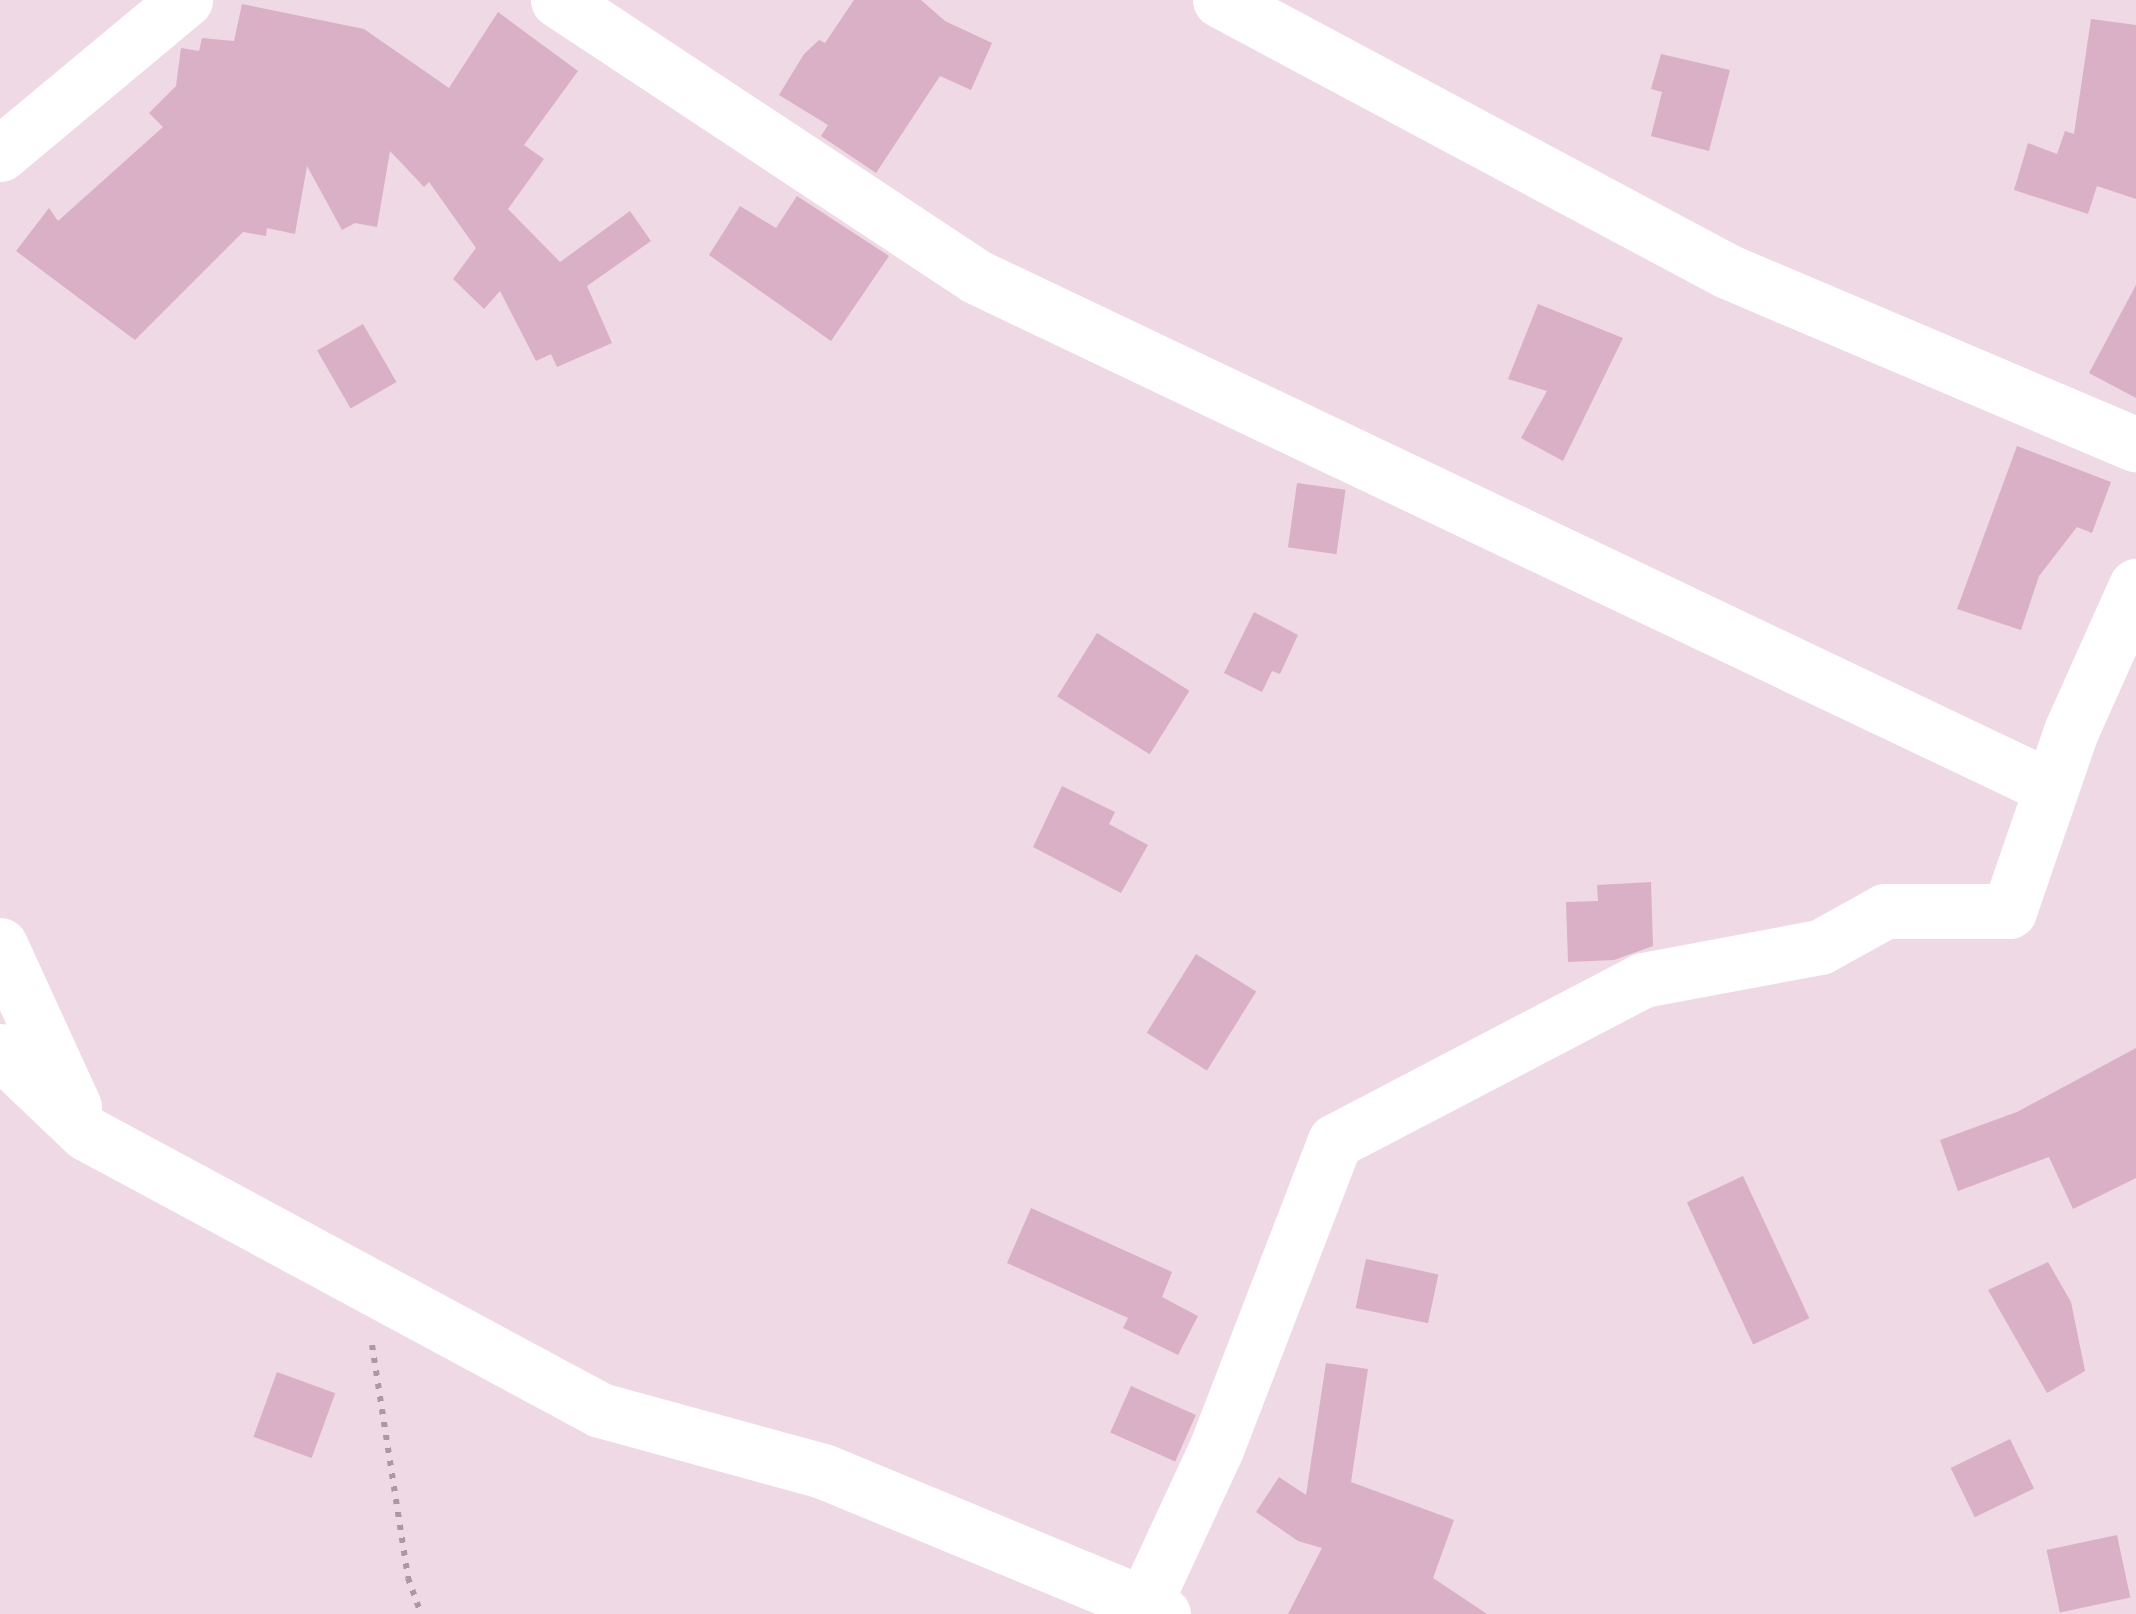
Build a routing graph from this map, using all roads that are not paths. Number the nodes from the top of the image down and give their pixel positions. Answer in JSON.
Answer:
{"nodes":[{"id":1,"x":185,"y":0,"type":"edge"},
{"id":2,"x":558,"y":0,"type":"edge"},
{"id":3,"x":1220,"y":0,"type":"edge"},
{"id":4,"x":0,"y":154,"type":"edge"},
{"id":5,"x":2136,"y":446,"type":"edge"},
{"id":6,"x":2136,"y":586,"type":"edge"},
{"id":7,"x":2050,"y":787,"type":"junction"},
{"id":8,"x":0,"y":944,"type":"edge"},
{"id":9,"x":0,"y":1051,"type":"edge"},
{"id":10,"x":86,"y":1133,"type":"junction"},
{"id":11,"x":1154,"y":1609,"type":"edge"}],
"edges":[{"from":1,"to":4,"type":"street"},
{"from":2,"to":7,"type":"street"},
{"from":3,"to":5,"type":"street"},
{"from":6,"to":7,"type":"street"},
{"from":7,"to":11,"type":"street"},
{"from":8,"to":10,"type":"street"},
{"from":9,"to":10,"type":"street"},
{"from":10,"to":11,"type":"street"}]}
